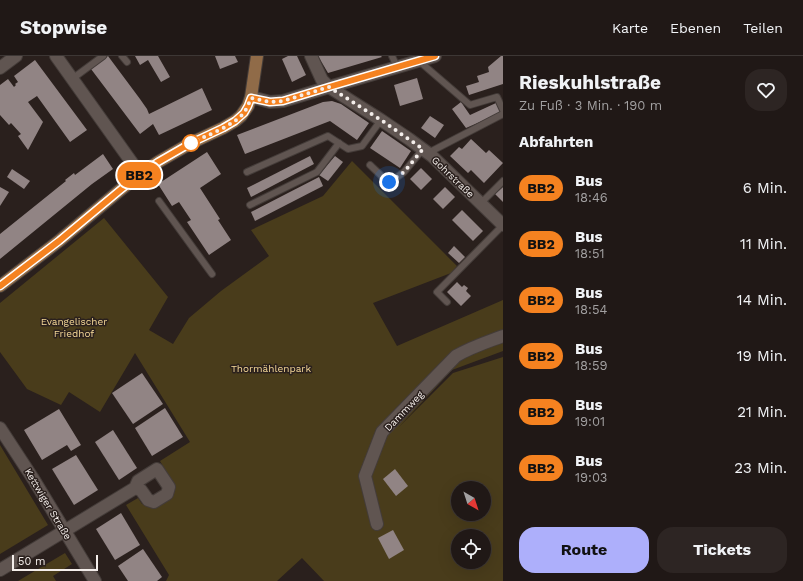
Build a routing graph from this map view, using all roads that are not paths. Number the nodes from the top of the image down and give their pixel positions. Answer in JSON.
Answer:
{"nodes":[{"id":1,"x":16,"y":56,"type":"edge"},
{"id":2,"x":56,"y":56,"type":"edge"},
{"id":3,"x":103,"y":56,"type":"edge"},
{"id":4,"x":122,"y":56,"type":"edge"},
{"id":5,"x":257,"y":56,"type":"edge"},
{"id":6,"x":311,"y":56,"type":"edge"},
{"id":7,"x":392,"y":56,"type":"edge"},
{"id":8,"x":435,"y":56,"type":"edge"},
{"id":9,"x":419,"y":61,"type":"junction"},
{"id":10,"x":127,"y":62,"type":"dead end"},
{"id":11,"x":397,"y":67,"type":"junction"},
{"id":12,"x":0,"y":68,"type":"edge"},
{"id":13,"x":72,"y":79,"type":"junction"},
{"id":14,"x":329,"y":87,"type":"junction"},
{"id":15,"x":251,"y":98,"type":"junction"},
{"id":16,"x":503,"y":110,"type":"edge"},
{"id":17,"x":503,"y":114,"type":"edge"},
{"id":18,"x":381,"y":120,"type":"junction"},
{"id":19,"x":339,"y":143,"type":"junction"},
{"id":20,"x":426,"y":151,"type":"junction"},
{"id":21,"x":370,"y":165,"type":"dead end"},
{"id":22,"x":247,"y":172,"type":"dead end"},
{"id":23,"x":140,"y":174,"type":"junction"},
{"id":24,"x":503,"y":181,"type":"edge"},
{"id":25,"x":159,"y":202,"type":"dead end"},
{"id":26,"x":481,"y":203,"type":"junction"},
{"id":27,"x":250,"y":205,"type":"dead end"},
{"id":28,"x":503,"y":225,"type":"edge"},
{"id":29,"x":212,"y":274,"type":"dead end"},
{"id":30,"x":0,"y":286,"type":"edge"},
{"id":31,"x":447,"y":302,"type":"dead end"},
{"id":32,"x":503,"y":336,"type":"edge"},
{"id":33,"x":0,"y":428,"type":"edge"},
{"id":34,"x":135,"y":488,"type":"dead end"},
{"id":35,"x":377,"y":524,"type":"dead end"},
{"id":36,"x":65,"y":531,"type":"junction"},
{"id":37,"x":0,"y":570,"type":"edge"},
{"id":38,"x":95,"y":581,"type":"edge"}],
"edges":[{"from":1,"to":12,"type":"street"},
{"from":2,"to":13,"type":"street"},
{"from":3,"to":13,"type":"lane"},
{"from":4,"to":10,"type":"lane"},
{"from":5,"to":15,"type":"street"},
{"from":6,"to":14,"type":"street","name":"Gohrstraße"},
{"from":7,"to":11,"type":"lane"},
{"from":8,"to":9,"type":"street"},
{"from":9,"to":11,"type":"street"},
{"from":9,"to":16,"type":"lane"},
{"from":11,"to":14,"type":"street"},
{"from":13,"to":23,"type":"street"},
{"from":14,"to":15,"type":"street"},
{"from":14,"to":18,"type":"street","name":"Gohrstraße"},
{"from":15,"to":23,"type":"street"},
{"from":17,"to":20,"type":"lane"},
{"from":18,"to":19,"type":"lane"},
{"from":18,"to":20,"type":"street","name":"Gohrstraße"},
{"from":19,"to":22,"type":"lane"},
{"from":19,"to":27,"type":"lane"},
{"from":20,"to":21,"type":"lane"},
{"from":20,"to":26,"type":"street","name":"Gohrstraße"},
{"from":23,"to":30,"type":"street"},
{"from":24,"to":26,"type":"lane"},
{"from":25,"to":29,"type":"lane"},
{"from":26,"to":28,"type":"street","name":"Gohrstraße"},
{"from":28,"to":31,"type":"lane"},
{"from":32,"to":35,"type":"street","name":"Dammweg"},
{"from":33,"to":36,"type":"street","name":"Kettwiger Straße"},
{"from":34,"to":36,"type":"street"},
{"from":36,"to":37,"type":"street"},
{"from":36,"to":38,"type":"street","name":"Kettwiger Straße"}]}
